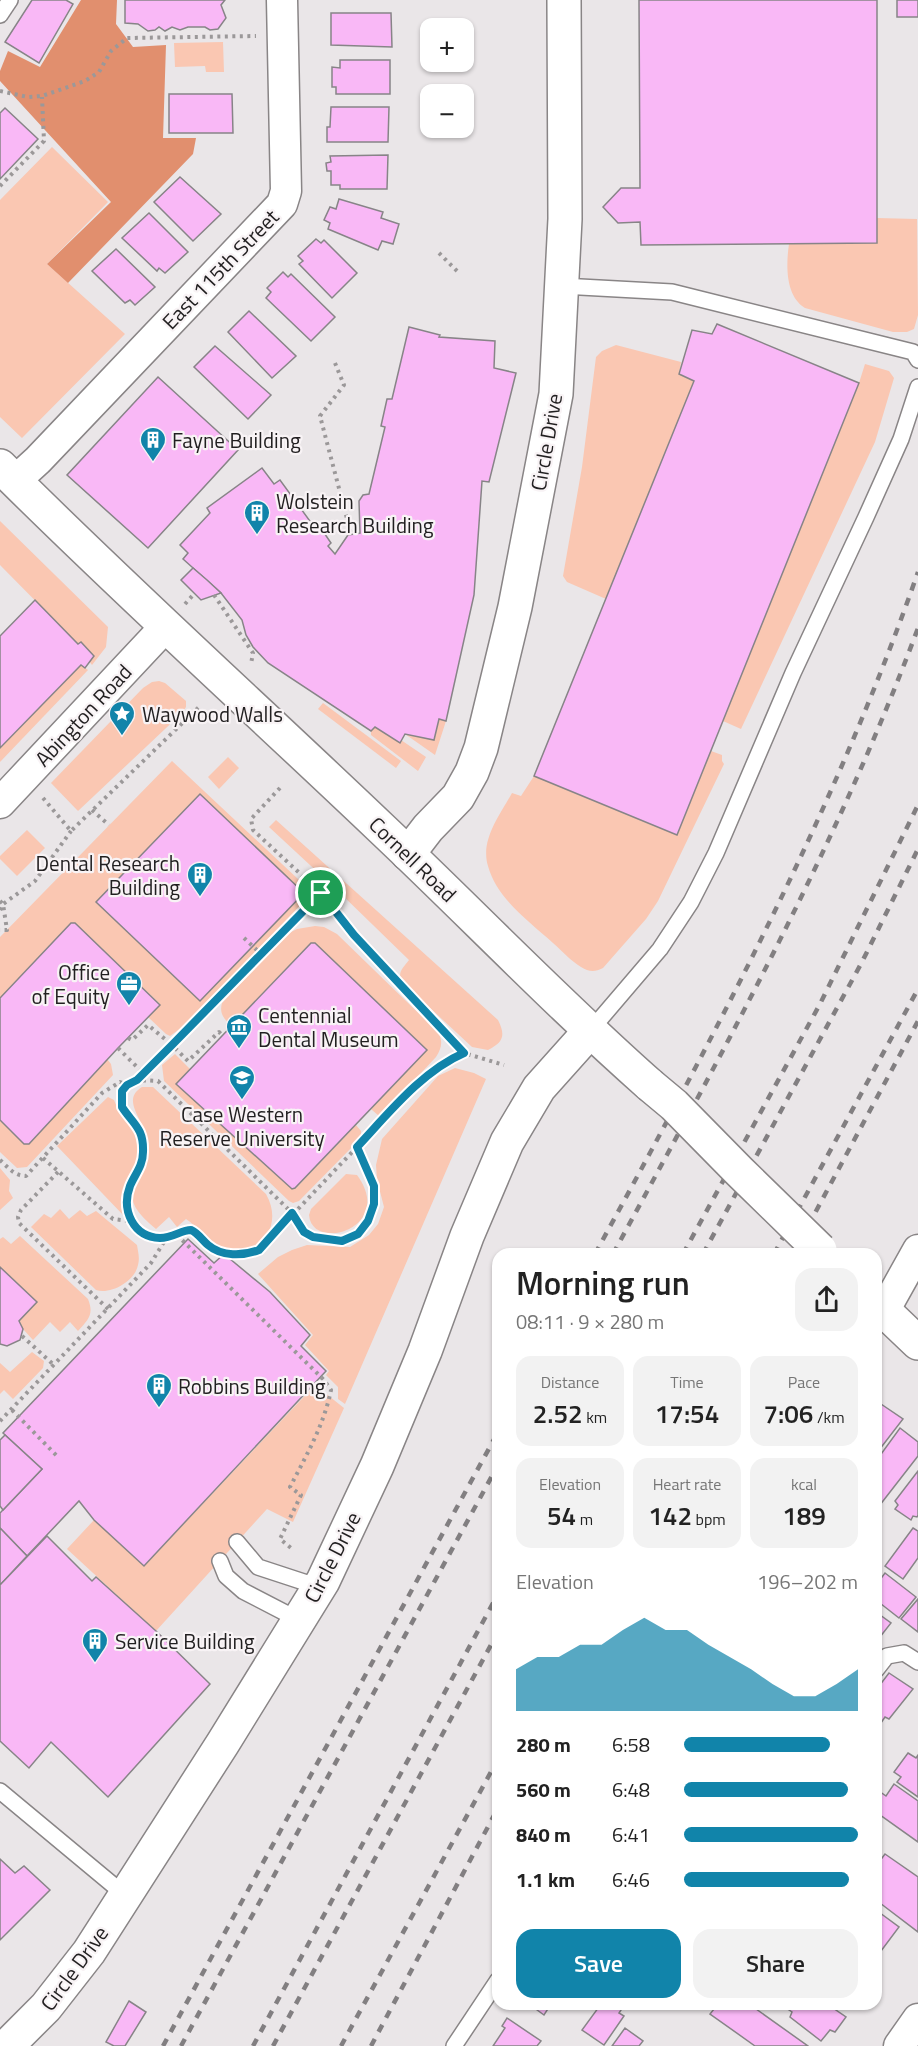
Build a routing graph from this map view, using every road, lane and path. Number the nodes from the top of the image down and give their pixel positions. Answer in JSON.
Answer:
{"nodes":[{"id":1,"x":10,"y":0,"type":"edge"},
{"id":2,"x":282,"y":0,"type":"edge"},
{"id":3,"x":564,"y":0,"type":"edge"},
{"id":4,"x":0,"y":15,"type":"edge"},
{"id":5,"x":263,"y":36,"type":"dead end"},
{"id":6,"x":0,"y":91,"type":"edge"},
{"id":7,"x":42,"y":96,"type":"junction"},
{"id":8,"x":0,"y":186,"type":"edge"},
{"id":9,"x":439,"y":253,"type":"dead end"},
{"id":10,"x":458,"y":272,"type":"dead end"},
{"id":11,"x":562,"y":286,"type":"junction"},
{"id":12,"x":918,"y":360,"type":"edge"},
{"id":13,"x":335,"y":363,"type":"dead end"},
{"id":14,"x":918,"y":387,"type":"edge"},
{"id":15,"x":7,"y":473,"type":"edge"},
{"id":16,"x":351,"y":534,"type":"dead end"},
{"id":17,"x":194,"y":594,"type":"dead end"},
{"id":18,"x":214,"y":595,"type":"dead end"},
{"id":19,"x":190,"y":598,"type":"dead end"},
{"id":20,"x":166,"y":626,"type":"junction"},
{"id":21,"x":250,"y":667,"type":"dead end"},
{"id":22,"x":199,"y":707,"type":"dead end"},
{"id":23,"x":280,"y":788,"type":"dead end"},
{"id":24,"x":40,"y":796,"type":"dead end"},
{"id":25,"x":0,"y":803,"type":"edge"},
{"id":26,"x":92,"y":810,"type":"junction"},
{"id":27,"x":109,"y":825,"type":"dead end"},
{"id":28,"x":71,"y":831,"type":"junction"},
{"id":29,"x":408,"y":854,"type":"junction"},
{"id":30,"x":321,"y":893,"type":"junction"},
{"id":31,"x":1,"y":902,"type":"edge"},
{"id":32,"x":0,"y":910,"type":"edge"},
{"id":33,"x":0,"y":930,"type":"edge"},
{"id":34,"x":244,"y":938,"type":"dead end"},
{"id":35,"x":261,"y":954,"type":"junction"},
{"id":36,"x":590,"y":1031,"type":"junction"},
{"id":37,"x":222,"y":1035,"type":"dead end"},
{"id":38,"x":128,"y":1038,"type":"dead end"},
{"id":39,"x":172,"y":1045,"type":"junction"},
{"id":40,"x":117,"y":1048,"type":"dead end"},
{"id":41,"x":464,"y":1053,"type":"junction"},
{"id":42,"x":504,"y":1065,"type":"dead end"},
{"id":43,"x":143,"y":1073,"type":"junction"},
{"id":44,"x":137,"y":1080,"type":"junction"},
{"id":45,"x":127,"y":1085,"type":"junction"},
{"id":46,"x":357,"y":1147,"type":"junction"},
{"id":47,"x":43,"y":1158,"type":"junction"},
{"id":48,"x":0,"y":1160,"type":"edge"},
{"id":49,"x":58,"y":1172,"type":"junction"},
{"id":50,"x":292,"y":1213,"type":"junction"},
{"id":51,"x":130,"y":1221,"type":"junction"},
{"id":52,"x":177,"y":1235,"type":"junction"},
{"id":53,"x":168,"y":1237,"type":"junction"},
{"id":54,"x":819,"y":1248,"type":"edge"},
{"id":55,"x":918,"y":1250,"type":"edge"},
{"id":56,"x":882,"y":1304,"type":"edge"},
{"id":57,"x":108,"y":1309,"type":"junction"},
{"id":58,"x":882,"y":1309,"type":"edge"},
{"id":59,"x":22,"y":1336,"type":"dead end"},
{"id":60,"x":918,"y":1343,"type":"edge"},
{"id":61,"x":54,"y":1365,"type":"junction"},
{"id":62,"x":12,"y":1410,"type":"junction"},
{"id":63,"x":0,"y":1421,"type":"edge"},
{"id":64,"x":57,"y":1456,"type":"dead end"},
{"id":65,"x":237,"y":1542,"type":"dead end"},
{"id":66,"x":291,"y":1548,"type":"dead end"},
{"id":67,"x":220,"y":1561,"type":"dead end"},
{"id":68,"x":319,"y":1587,"type":"junction"},
{"id":69,"x":299,"y":1620,"type":"junction"},
{"id":70,"x":882,"y":1662,"type":"edge"},
{"id":71,"x":918,"y":1662,"type":"edge"},
{"id":72,"x":0,"y":1791,"type":"edge"},
{"id":73,"x":125,"y":1894,"type":"junction"},
{"id":74,"x":492,"y":1989,"type":"edge"},
{"id":75,"x":918,"y":2019,"type":"edge"},
{"id":76,"x":7,"y":2046,"type":"edge"},
{"id":77,"x":454,"y":2046,"type":"edge"},
{"id":78,"x":899,"y":2046,"type":"edge"}],
"edges":[{"from":1,"to":4,"type":"lane"},
{"from":2,"to":15,"type":"street","name":"East 115th Street"},
{"from":3,"to":11,"type":"street","name":"Circle Drive"},
{"from":5,"to":7,"type":"path"},
{"from":6,"to":7,"type":"path"},
{"from":7,"to":8,"type":"path"},
{"from":9,"to":10,"type":"path"},
{"from":11,"to":12,"type":"lane"},
{"from":11,"to":29,"type":"street","name":"Circle Drive"},
{"from":13,"to":16,"type":"path"},
{"from":14,"to":36,"type":"lane"},
{"from":15,"to":20,"type":"street","name":"Cornell Road"},
{"from":17,"to":19,"type":"path"},
{"from":18,"to":21,"type":"path"},
{"from":20,"to":25,"type":"street","name":"Abington Road"},
{"from":20,"to":29,"type":"street","name":"Cornell Road"},
{"from":22,"to":26,"type":"path"},
{"from":23,"to":30,"type":"path"},
{"from":24,"to":28,"type":"path"},
{"from":26,"to":27,"type":"path"},
{"from":26,"to":28,"type":"path"},
{"from":28,"to":31,"type":"path"},
{"from":29,"to":36,"type":"street","name":"Cornell Road"},
{"from":30,"to":35,"type":"path"},
{"from":30,"to":41,"type":"path"},
{"from":31,"to":32,"type":"path"},
{"from":31,"to":33,"type":"path"},
{"from":34,"to":35,"type":"path"},
{"from":35,"to":39,"type":"path"},
{"from":36,"to":54,"type":"street","name":"Cornell Road","bridge":true},
{"from":36,"to":68,"type":"street","name":"Circle Drive"},
{"from":37,"to":39,"type":"path"},
{"from":38,"to":39,"type":"path"},
{"from":39,"to":43,"type":"path"},
{"from":40,"to":43,"type":"path"},
{"from":41,"to":42,"type":"path"},
{"from":41,"to":46,"type":"path"},
{"from":43,"to":44,"type":"path"},
{"from":44,"to":45,"type":"path"},
{"from":44,"to":50,"type":"path"},
{"from":45,"to":47,"type":"path"},
{"from":45,"to":51,"type":"path"},
{"from":46,"to":50,"type":"path"},
{"from":46,"to":50,"type":"path"},
{"from":47,"to":48,"type":"path"},
{"from":47,"to":49,"type":"path"},
{"from":49,"to":51,"type":"path"},
{"from":49,"to":57,"type":"path"},
{"from":50,"to":52,"type":"path"},
{"from":51,"to":53,"type":"path"},
{"from":52,"to":53,"type":"path"},
{"from":52,"to":66,"type":"path"},
{"from":53,"to":57,"type":"path"},
{"from":55,"to":56,"type":"street"},
{"from":57,"to":61,"type":"path"},
{"from":58,"to":60,"type":"street"},
{"from":59,"to":61,"type":"path"},
{"from":61,"to":62,"type":"path"},
{"from":62,"to":63,"type":"path"},
{"from":62,"to":64,"type":"path"},
{"from":65,"to":68,"type":"lane"},
{"from":67,"to":69,"type":"lane"},
{"from":68,"to":69,"type":"street","name":"Circle Drive"},
{"from":69,"to":73,"type":"street","name":"Circle Drive"},
{"from":70,"to":71,"type":"lane"},
{"from":72,"to":73,"type":"lane"},
{"from":73,"to":76,"type":"street","name":"Circle Drive"},
{"from":74,"to":77,"type":"lane"},
{"from":75,"to":78,"type":"street"}]}
